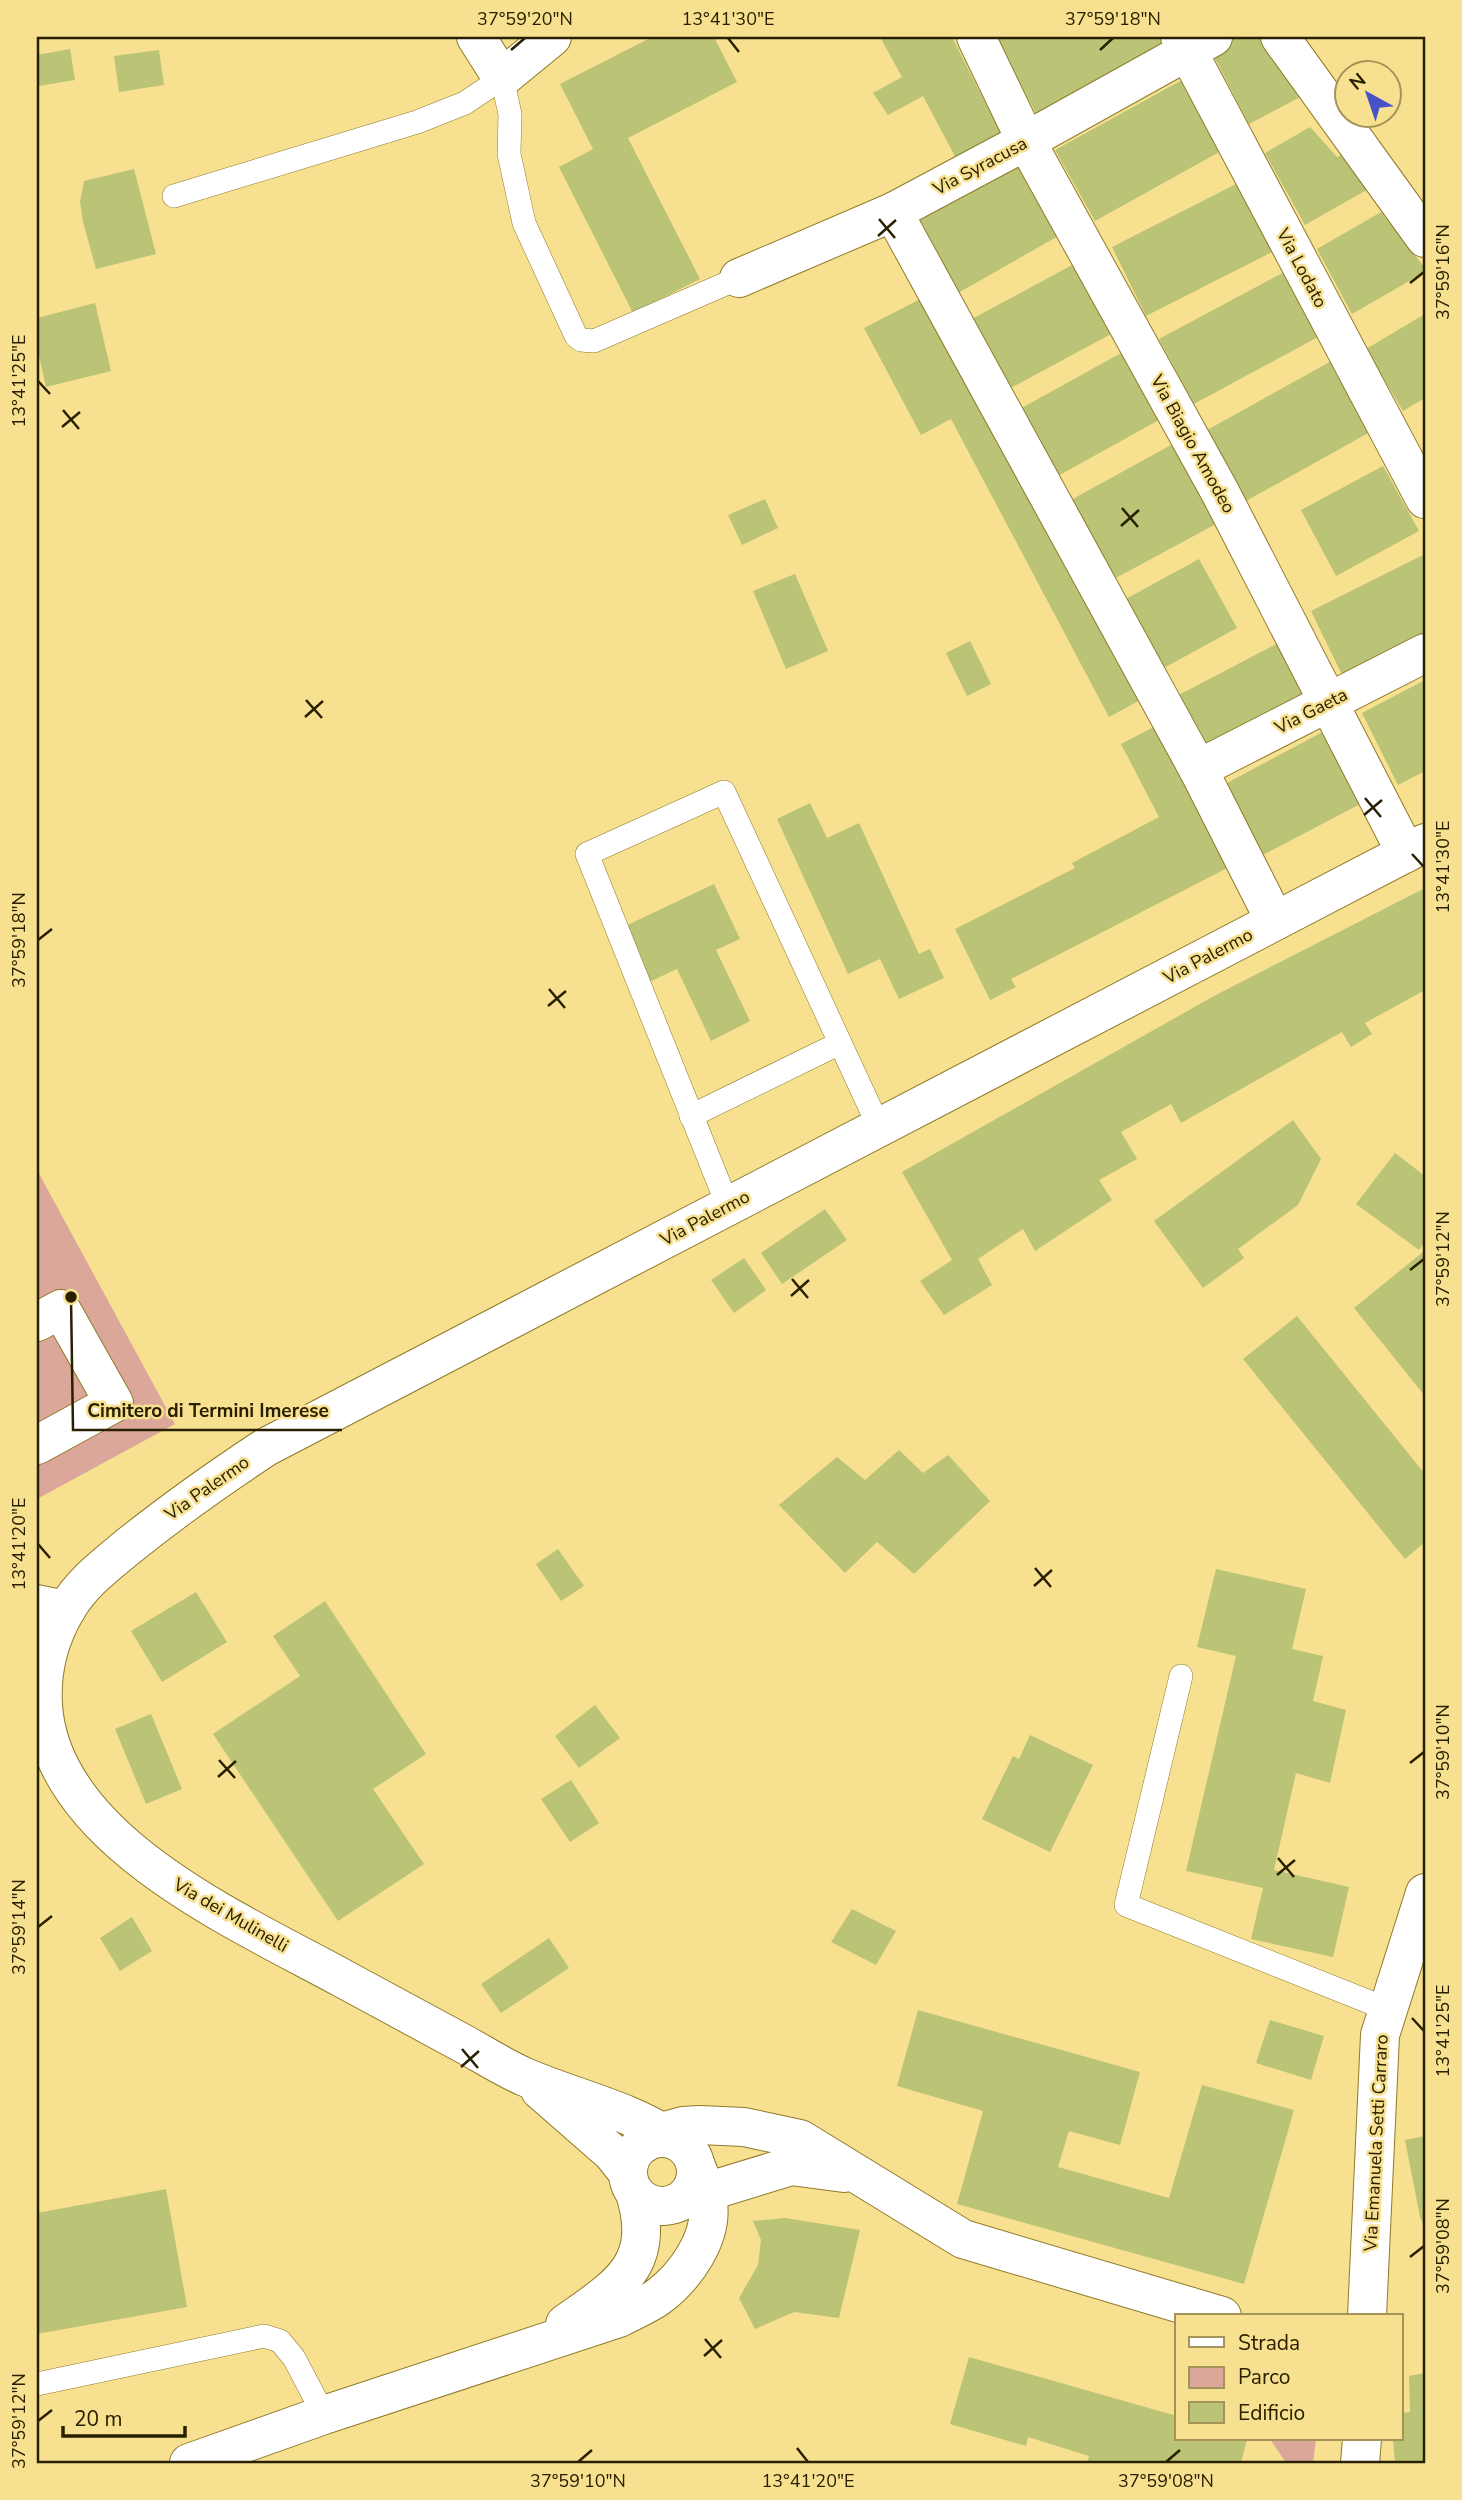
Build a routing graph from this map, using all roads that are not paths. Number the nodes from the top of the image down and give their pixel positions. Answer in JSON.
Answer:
{"nodes":[{"id":1,"x":476,"y":37,"type":"edge"},
{"id":2,"x":552,"y":37,"type":"edge"},
{"id":3,"x":976,"y":37,"type":"edge"},
{"id":4,"x":1280,"y":37,"type":"edge"},
{"id":5,"x":1193,"y":42,"type":"edge"},
{"id":6,"x":502,"y":78,"type":"junction"},
{"id":7,"x":1026,"y":141,"type":"junction"},
{"id":8,"x":174,"y":196,"type":"dead end"},
{"id":9,"x":893,"y":212,"type":"junction"},
{"id":10,"x":1425,"y":238,"type":"edge"},
{"id":11,"x":739,"y":278,"type":"joint"},
{"id":12,"x":1425,"y":499,"type":"edge"},
{"id":13,"x":1425,"y":653,"type":"edge"},
{"id":14,"x":1329,"y":702,"type":"junction"},
{"id":15,"x":1198,"y":769,"type":"junction"},
{"id":16,"x":1416,"y":848,"type":"edge"},
{"id":17,"x":1275,"y":921,"type":"junction"},
{"id":18,"x":840,"y":1043,"type":"junction"},
{"id":19,"x":691,"y":1116,"type":"junction"},
{"id":20,"x":879,"y":1127,"type":"junction"},
{"id":21,"x":728,"y":1206,"type":"junction"},
{"id":22,"x":37,"y":1322,"type":"edge"},
{"id":23,"x":37,"y":1445,"type":"edge"},
{"id":24,"x":51,"y":1607,"type":"edge"},
{"id":25,"x":45,"y":1664,"type":"joint"},
{"id":26,"x":1181,"y":1676,"type":"dead end"},
{"id":27,"x":1425,"y":1893,"type":"edge"},
{"id":28,"x":1387,"y":2009,"type":"junction"},
{"id":29,"x":525,"y":2077,"type":"junction"},
{"id":30,"x":665,"y":2168,"type":"junction"},
{"id":31,"x":859,"y":2175,"type":"junction"},
{"id":32,"x":1215,"y":2314,"type":"edge"},
{"id":33,"x":1367,"y":2314,"type":"edge"},
{"id":34,"x":540,"y":2343,"type":"junction"},
{"id":35,"x":37,"y":2384,"type":"edge"},
{"id":36,"x":324,"y":2415,"type":"junction"},
{"id":37,"x":1362,"y":2440,"type":"edge"},
{"id":38,"x":197,"y":2462,"type":"edge"},
{"id":39,"x":1360,"y":2463,"type":"edge"}],
"edges":[{"from":1,"to":6,"type":"street"},
{"from":2,"to":6,"type":"street"},
{"from":3,"to":7,"type":"street","name":"Via Biagio Amodeo"},
{"from":4,"to":10,"type":"street"},
{"from":5,"to":7,"type":"street","name":"Via Syracusa"},
{"from":5,"to":12,"type":"street","name":"Via Lodato"},
{"from":6,"to":8,"type":"lane"},
{"from":6,"to":11,"type":"lane"},
{"from":7,"to":9,"type":"street","name":"Via Syracusa"},
{"from":7,"to":14,"type":"street","name":"Via Biagio Amodeo"},
{"from":9,"to":11,"type":"street","name":"Via Syracusa"},
{"from":9,"to":15,"type":"street"},
{"from":13,"to":14,"type":"street","name":"Via Gaeta"},
{"from":14,"to":15,"type":"street","name":"Via Gaeta"},
{"from":14,"to":16,"type":"street","name":"Via Biagio Amodeo"},
{"from":15,"to":17,"type":"street"},
{"from":16,"to":17,"type":"street","name":"Via Palermo"},
{"from":17,"to":20,"type":"street","name":"Via Palermo"},
{"from":18,"to":19,"type":"lane"},
{"from":18,"to":19,"type":"lane"},
{"from":18,"to":20,"type":"lane"},
{"from":19,"to":21,"type":"lane"},
{"from":20,"to":21,"type":"street","name":"Via Palermo"},
{"from":21,"to":24,"type":"street","name":"Via Palermo"},
{"from":22,"to":23,"type":"street"},
{"from":24,"to":25,"type":"street","name":"Via Palermo"},
{"from":25,"to":29,"type":"street","name":"Via dei Mulinelli"},
{"from":26,"to":28,"type":"lane"},
{"from":27,"to":28,"type":"street","name":"Via Emanuela Setti Carraro"},
{"from":28,"to":33,"type":"street","name":"Via Emanuela Setti Carraro"},
{"from":29,"to":30,"type":"street"},
{"from":29,"to":30,"type":"street"},
{"from":30,"to":31,"type":"street"},
{"from":30,"to":31,"type":"street"},
{"from":30,"to":34,"type":"street"},
{"from":30,"to":34,"type":"street"},
{"from":31,"to":32,"type":"street"},
{"from":34,"to":36,"type":"street"},
{"from":35,"to":36,"type":"lane"},
{"from":36,"to":38,"type":"street"},
{"from":37,"to":39,"type":"street"}]}
